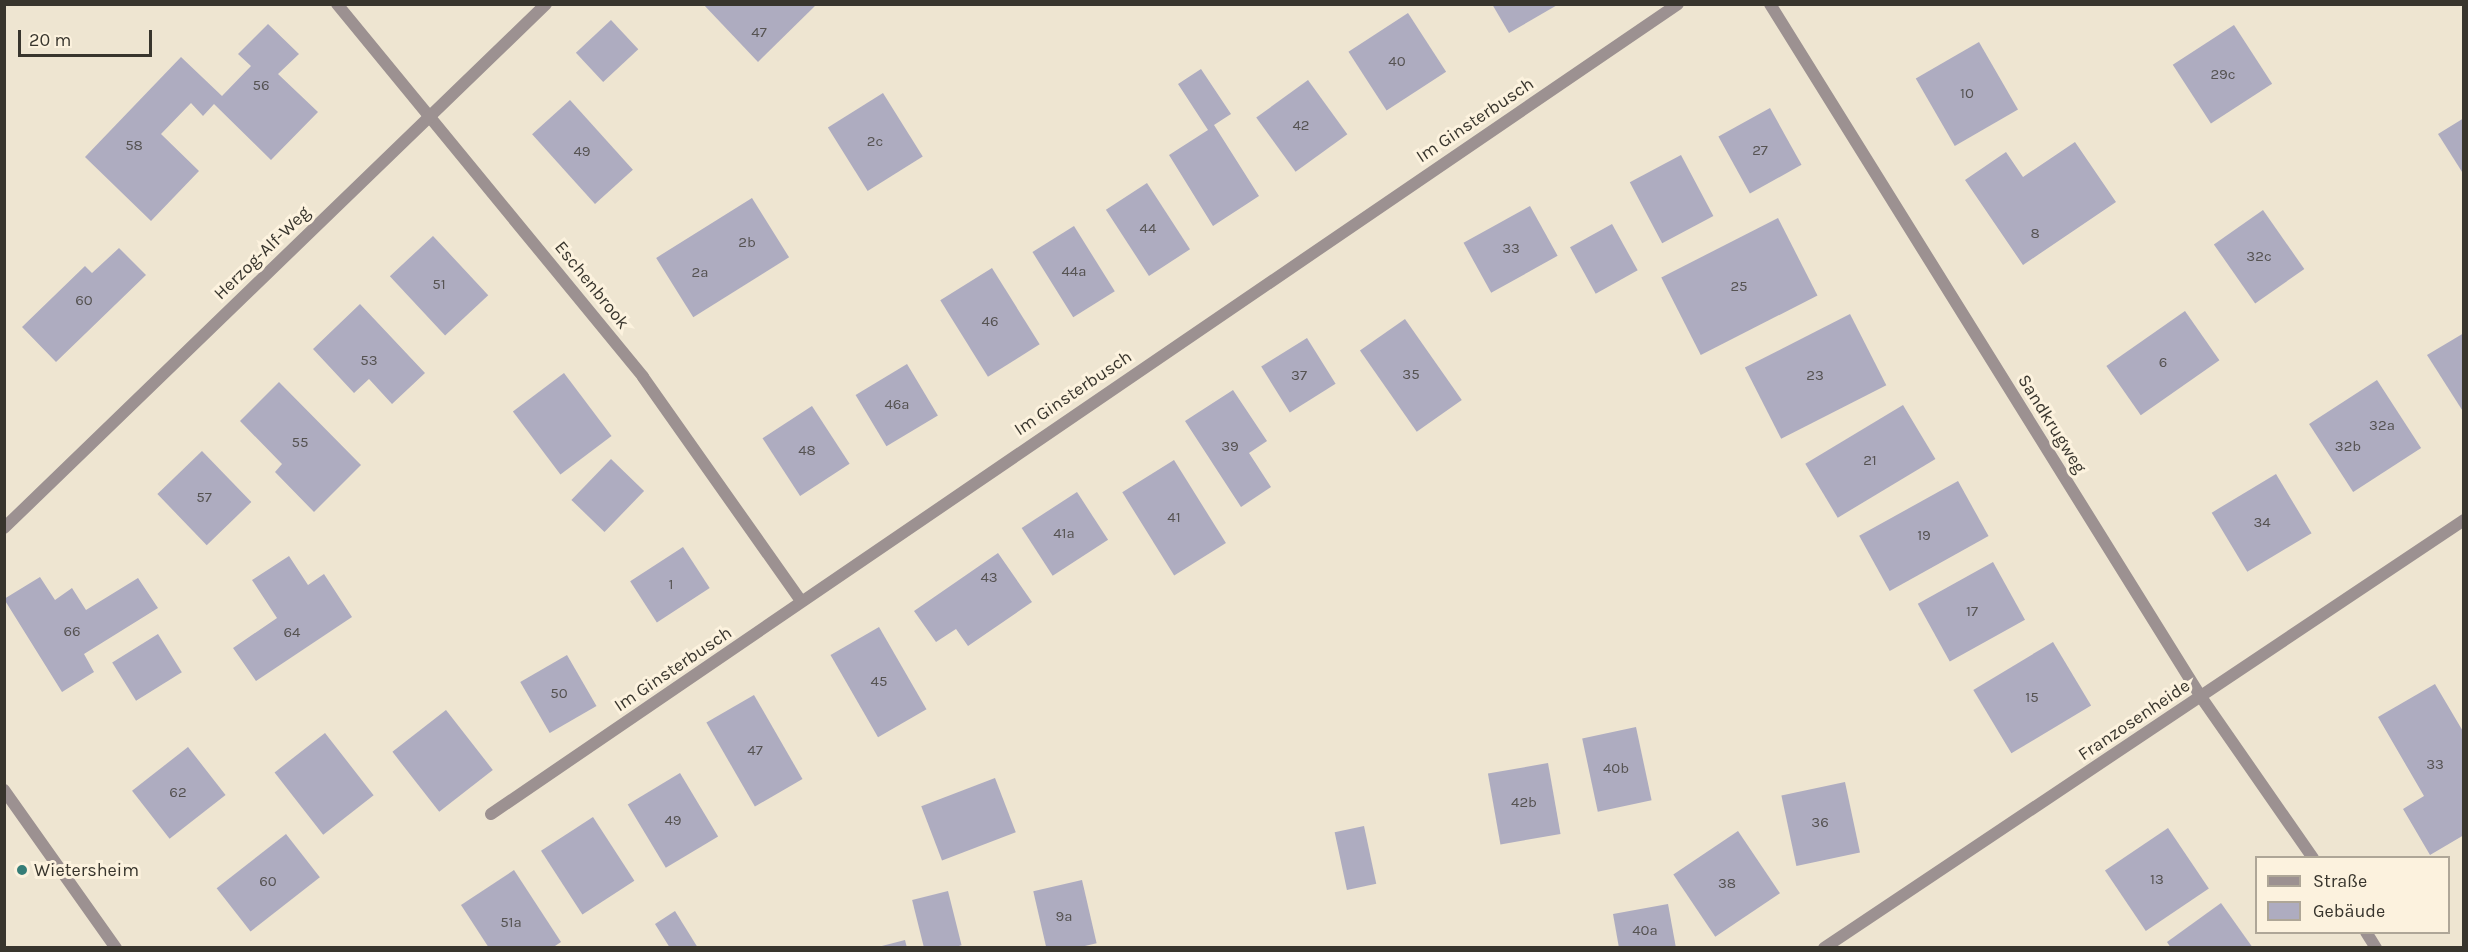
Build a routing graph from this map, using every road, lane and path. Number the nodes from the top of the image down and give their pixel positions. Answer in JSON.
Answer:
{"nodes":[{"id":1,"x":337,"y":4,"type":"edge"},
{"id":2,"x":546,"y":4,"type":"edge"},
{"id":3,"x":1678,"y":4,"type":"edge"},
{"id":4,"x":1770,"y":4,"type":"edge"},
{"id":5,"x":430,"y":115,"type":"junction"},
{"id":6,"x":2463,"y":520,"type":"edge"},
{"id":7,"x":4,"y":528,"type":"edge"},
{"id":8,"x":801,"y":602,"type":"junction"},
{"id":9,"x":2201,"y":697,"type":"junction"},
{"id":10,"x":4,"y":790,"type":"edge"},
{"id":11,"x":491,"y":814,"type":"dead end"},
{"id":12,"x":2312,"y":856,"type":"edge"},
{"id":13,"x":2367,"y":934,"type":"edge"},
{"id":14,"x":116,"y":948,"type":"edge"},
{"id":15,"x":1824,"y":948,"type":"edge"},
{"id":16,"x":2376,"y":948,"type":"edge"}],
"edges":[{"from":1,"to":5,"type":"street","name":"Eschenbrook"},
{"from":2,"to":5,"type":"street","name":"Herzog-Alf-Weg"},
{"from":3,"to":8,"type":"street","name":"Im Ginsterbusch"},
{"from":4,"to":9,"type":"street","name":"Sandkrugweg"},
{"from":5,"to":7,"type":"street","name":"Herzog-Alf-Weg"},
{"from":5,"to":8,"type":"street","name":"Eschenbrook"},
{"from":6,"to":9,"type":"street","name":"Franzosenheide"},
{"from":8,"to":11,"type":"street","name":"Im Ginsterbusch"},
{"from":9,"to":12,"type":"street","name":"Sandkrugweg"},
{"from":9,"to":15,"type":"street","name":"Franzosenheide"},
{"from":10,"to":14,"type":"street"},
{"from":13,"to":16,"type":"street"}]}
